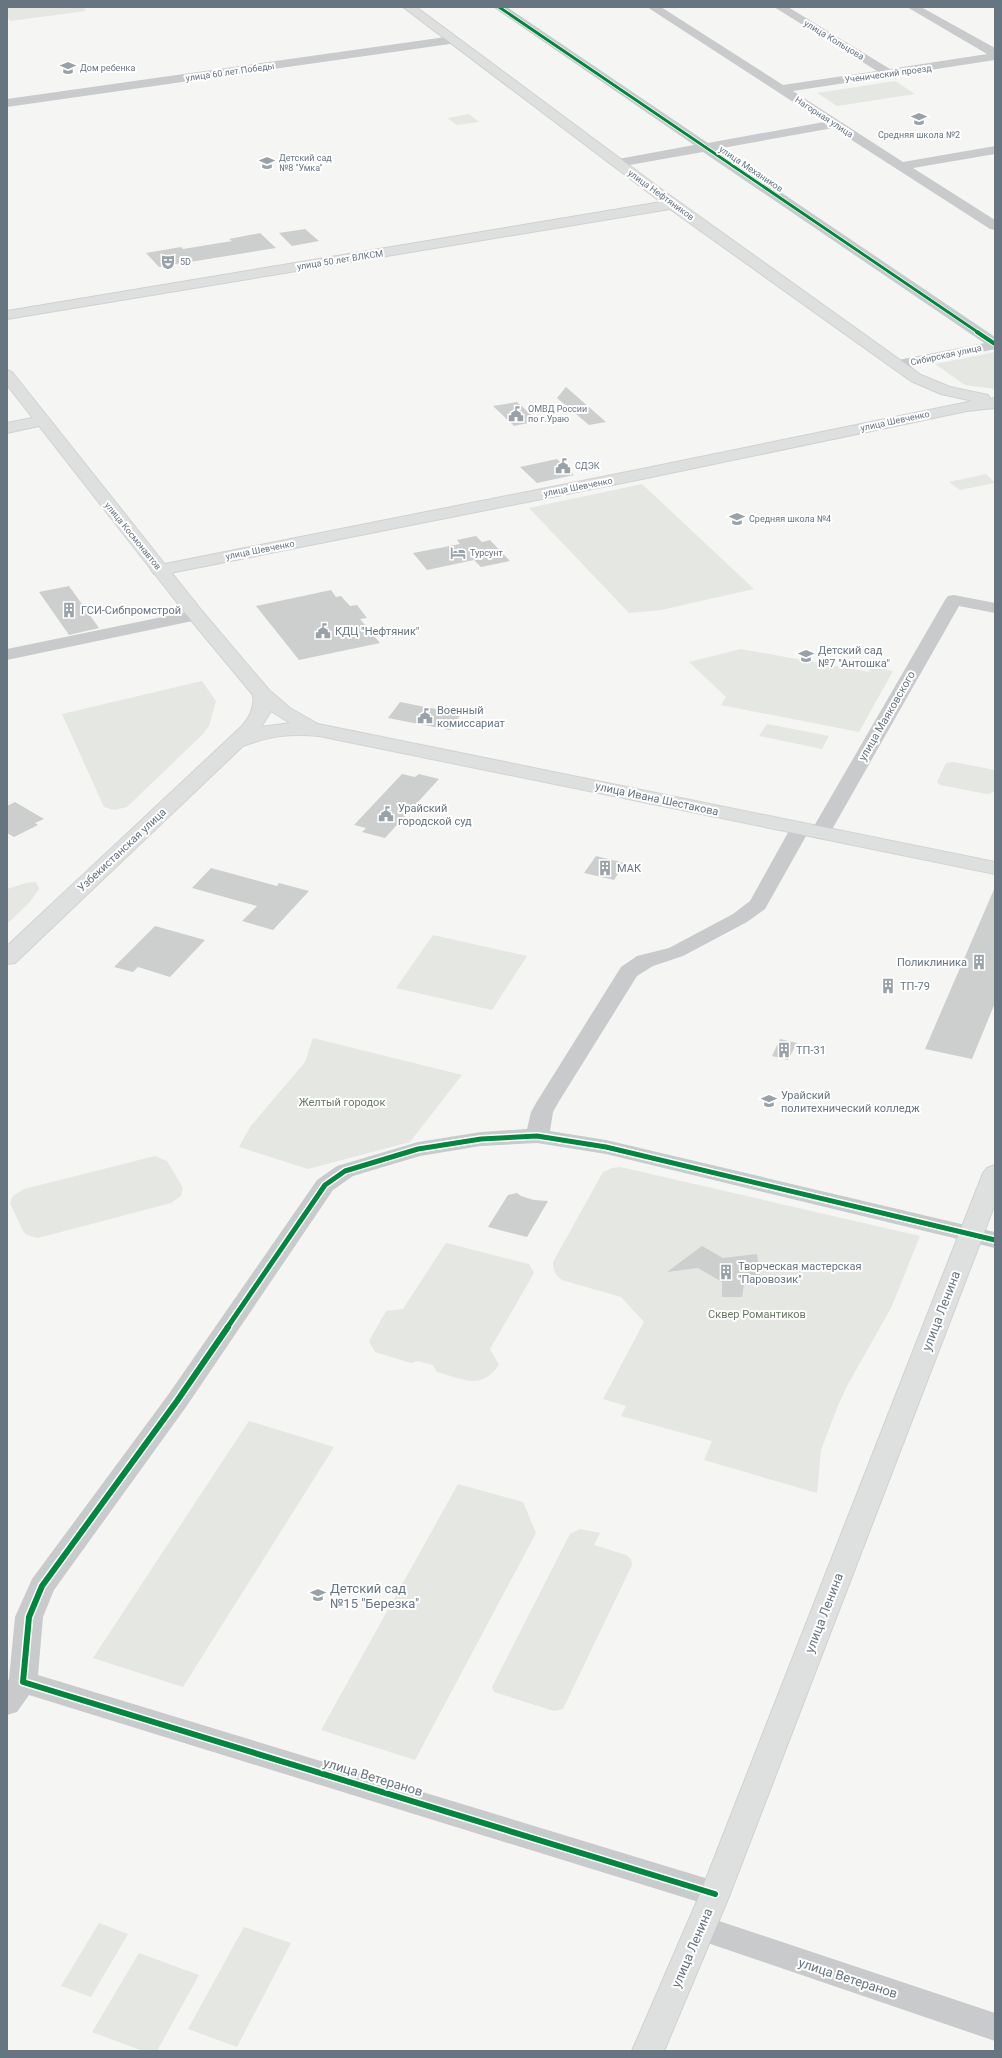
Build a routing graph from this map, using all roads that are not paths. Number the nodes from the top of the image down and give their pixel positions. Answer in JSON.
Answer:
{"nodes":[{"id":1,"x":409,"y":7,"type":"edge"},
{"id":2,"x":499,"y":7,"type":"edge"},
{"id":3,"x":653,"y":7,"type":"edge"},
{"id":4,"x":780,"y":7,"type":"edge"},
{"id":5,"x":912,"y":7,"type":"edge"},
{"id":6,"x":453,"y":40,"type":"junction"},
{"id":7,"x":995,"y":53,"type":"edge"},
{"id":8,"x":995,"y":56,"type":"edge"},
{"id":9,"x":889,"y":73,"type":"junction"},
{"id":10,"x":781,"y":90,"type":"junction"},
{"id":11,"x":7,"y":103,"type":"edge"},
{"id":12,"x":834,"y":124,"type":"junction"},
{"id":13,"x":706,"y":148,"type":"junction"},
{"id":14,"x":995,"y":150,"type":"edge"},
{"id":15,"x":618,"y":163,"type":"junction"},
{"id":16,"x":901,"y":166,"type":"junction"},
{"id":17,"x":674,"y":204,"type":"junction"},
{"id":18,"x":995,"y":226,"type":"edge"},
{"id":19,"x":7,"y":315,"type":"edge"},
{"id":20,"x":995,"y":344,"type":"edge"},
{"id":21,"x":898,"y":365,"type":"junction"},
{"id":22,"x":7,"y":375,"type":"edge"},
{"id":23,"x":916,"y":378,"type":"junction"},
{"id":24,"x":995,"y":402,"type":"edge"},
{"id":25,"x":914,"y":418,"type":"junction"},
{"id":26,"x":42,"y":421,"type":"junction"},
{"id":27,"x":7,"y":428,"type":"edge"},
{"id":28,"x":160,"y":570,"type":"junction"},
{"id":29,"x":995,"y":608,"type":"edge"},
{"id":30,"x":196,"y":615,"type":"junction"},
{"id":31,"x":7,"y":654,"type":"edge"},
{"id":32,"x":262,"y":694,"type":"junction"},
{"id":33,"x":319,"y":730,"type":"junction"},
{"id":34,"x":237,"y":742,"type":"junction"},
{"id":35,"x":810,"y":831,"type":"junction"},
{"id":36,"x":995,"y":868,"type":"edge"},
{"id":37,"x":7,"y":958,"type":"edge"},
{"id":38,"x":537,"y":1136,"type":"junction"},
{"id":39,"x":995,"y":1173,"type":"edge"},
{"id":40,"x":983,"y":1238,"type":"edge"},
{"id":41,"x":15,"y":1693,"type":"edge"},
{"id":42,"x":715,"y":1894,"type":"junction"},
{"id":43,"x":701,"y":1928,"type":"junction"},
{"id":44,"x":995,"y":2027,"type":"edge"},
{"id":45,"x":648,"y":2051,"type":"edge"}],
"edges":[{"from":1,"to":6,"type":"main road","name":"улица Нефтяников"},
{"from":2,"to":13,"type":"street","name":"улица Механиков"},
{"from":3,"to":10,"type":"street","name":"Нагорная улица"},
{"from":4,"to":9,"type":"street","name":"улица Кольцова"},
{"from":5,"to":7,"type":"street"},
{"from":6,"to":11,"type":"street","name":"улица 60 лет Победы"},
{"from":6,"to":15,"type":"main road","name":"улица Нефтяников"},
{"from":8,"to":9,"type":"street","name":"Ученический проезд"},
{"from":9,"to":10,"type":"street","name":"Ученический проезд"},
{"from":10,"to":12,"type":"street","name":"Нагорная улица"},
{"from":12,"to":13,"type":"street"},
{"from":12,"to":16,"type":"street","name":"Нагорная улица"},
{"from":13,"to":15,"type":"street"},
{"from":13,"to":20,"type":"street","name":"улица Механиков"},
{"from":14,"to":16,"type":"street"},
{"from":15,"to":17,"type":"main road","name":"улица Нефтяников"},
{"from":16,"to":18,"type":"street","name":"Нагорная улица"},
{"from":17,"to":19,"type":"main road","name":"улица 50 лет ВЛКСМ"},
{"from":17,"to":21,"type":"main road","name":"улица Нефтяников"},
{"from":20,"to":21,"type":"street","name":"Сибирская улица"},
{"from":21,"to":23,"type":"main road","name":"улица Нефтяников"},
{"from":22,"to":26,"type":"main road","name":"улица Космонавтов"},
{"from":23,"to":24,"type":"main road","name":"улица Нефтяников"},
{"from":23,"to":25,"type":"main road","name":"улица Нефтяников"},
{"from":24,"to":25,"type":"main road","name":"улица Шевченко"},
{"from":25,"to":28,"type":"main road","name":"улица Шевченко"},
{"from":26,"to":27,"type":"main road"},
{"from":26,"to":28,"type":"main road","name":"улица Космонавтов"},
{"from":28,"to":30,"type":"main road","name":"улица Космонавтов"},
{"from":29,"to":35,"type":"street","name":"улица Маяковского"},
{"from":30,"to":31,"type":"street"},
{"from":30,"to":32,"type":"main road","name":"улица Космонавтов"},
{"from":32,"to":33,"type":"main road","name":"улица Космонавтов"},
{"from":32,"to":34,"type":"main road","name":"Узбекистанская улица"},
{"from":33,"to":34,"type":"main road"},
{"from":33,"to":35,"type":"main road","name":"улица Ивана Шестакова"},
{"from":34,"to":37,"type":"main road","name":"Узбекистанская улица"},
{"from":35,"to":36,"type":"main road","name":"улица Ивана Шестакова"},
{"from":35,"to":38,"type":"street","name":"улица Маяковского"},
{"from":38,"to":40,"type":"street"},
{"from":38,"to":41,"type":"street"},
{"from":39,"to":40,"type":"main road","name":"улица Ленина"},
{"from":40,"to":42,"type":"main road","name":"улица Ленина"},
{"from":41,"to":42,"type":"street","name":"улица Ветеранов"},
{"from":42,"to":43,"type":"main road","name":"улица Ленина"},
{"from":43,"to":44,"type":"street","name":"улица Ветеранов"},
{"from":43,"to":45,"type":"main road","name":"улица Ленина"}]}
